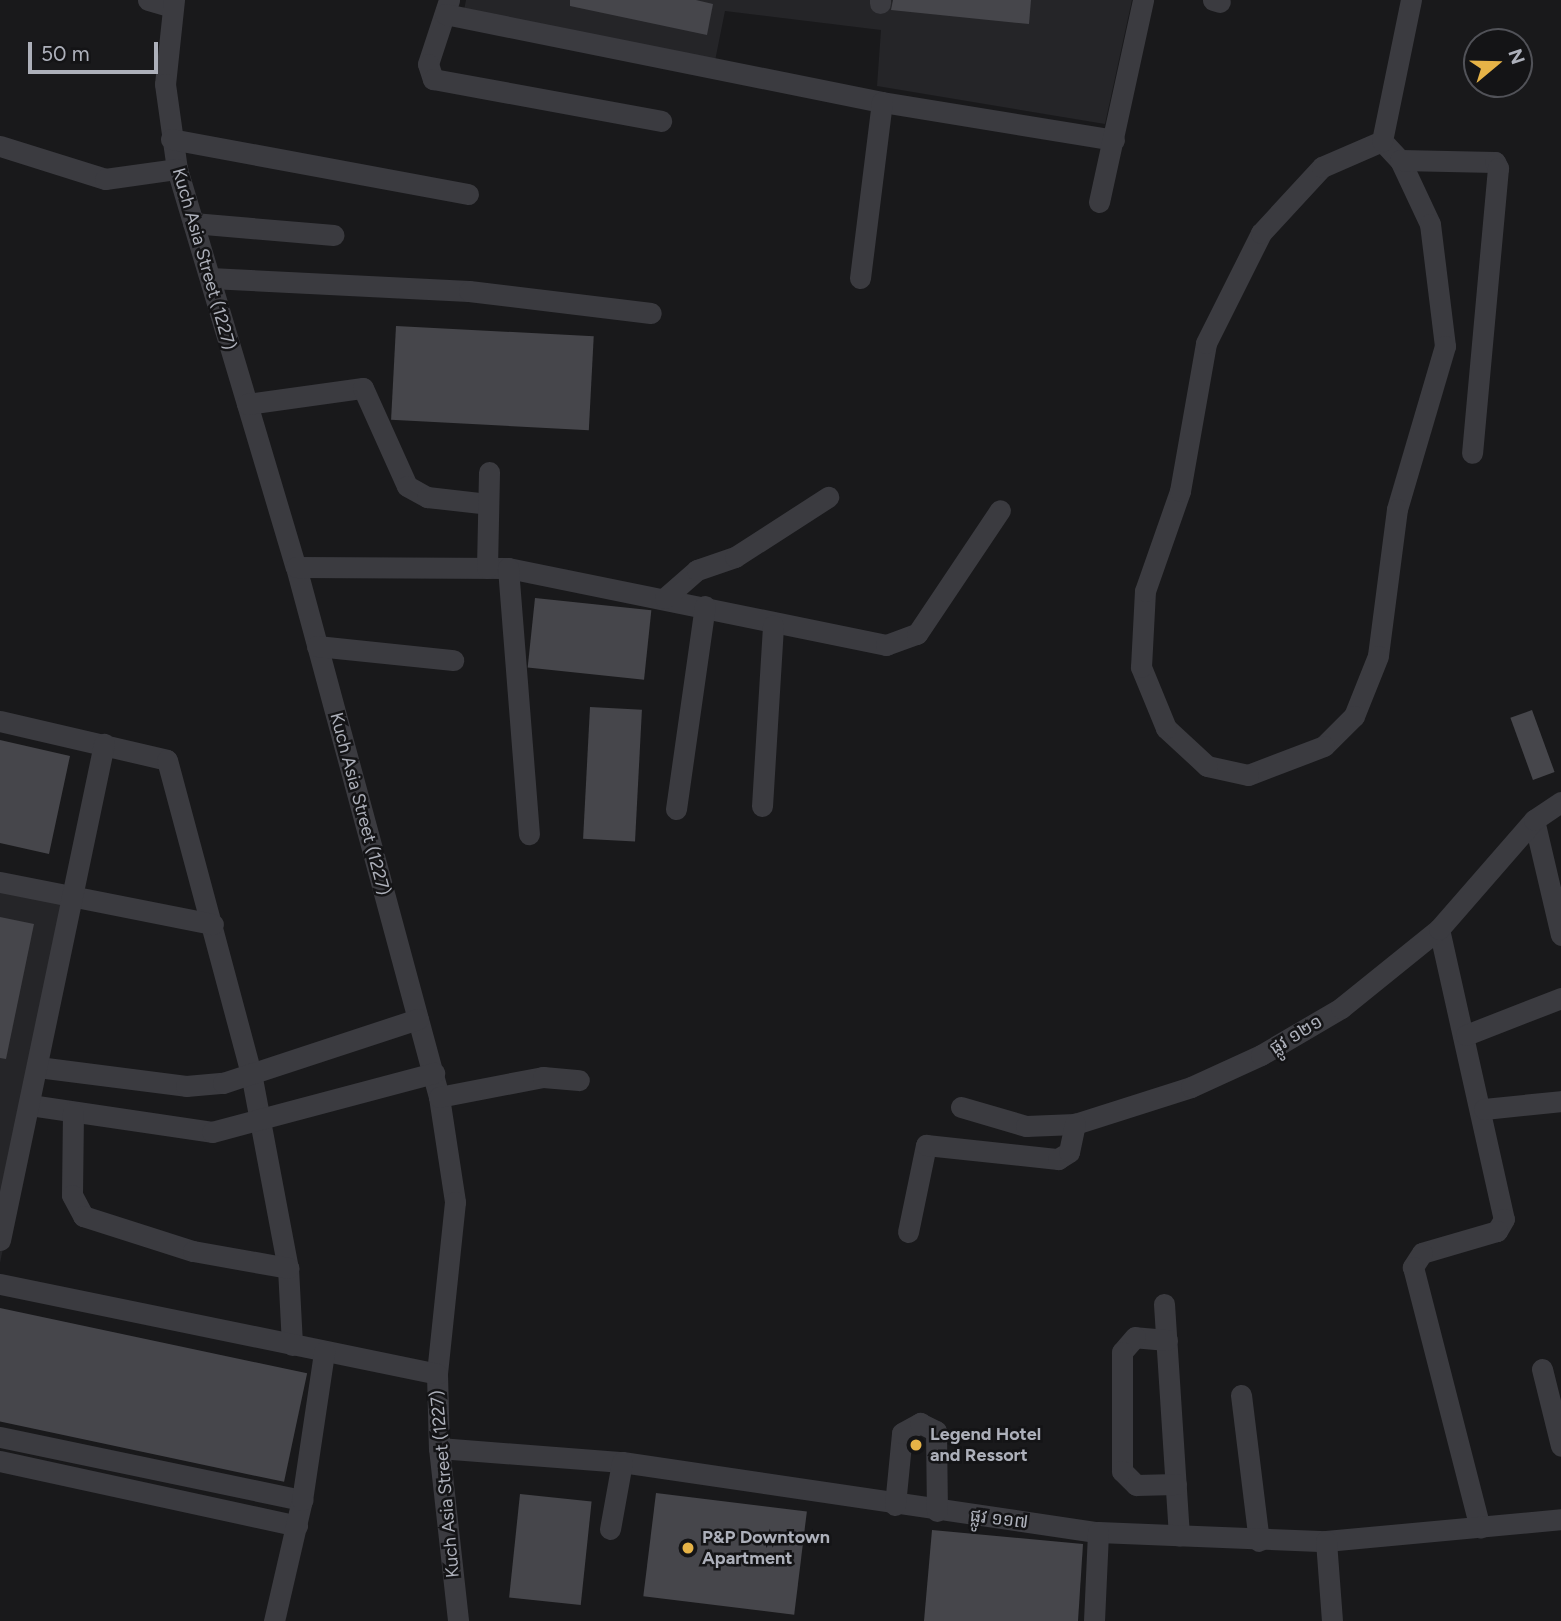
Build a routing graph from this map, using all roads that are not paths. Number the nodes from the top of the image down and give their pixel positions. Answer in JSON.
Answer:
{"nodes":[{"id":1,"x":148,"y":0,"type":"edge"},
{"id":2,"x":1143,"y":0,"type":"edge"},
{"id":3,"x":1411,"y":0,"type":"edge"},
{"id":4,"x":173,"y":4,"type":"edge"},
{"id":5,"x":447,"y":7,"type":"edge"},
{"id":6,"x":882,"y":102,"type":"junction"},
{"id":7,"x":661,"y":121,"type":"dead end"},
{"id":8,"x":172,"y":139,"type":"junction"},
{"id":9,"x":1114,"y":140,"type":"junction"},
{"id":10,"x":1382,"y":141,"type":"junction"},
{"id":11,"x":0,"y":146,"type":"edge"},
{"id":12,"x":1400,"y":160,"type":"junction"},
{"id":13,"x":177,"y":169,"type":"junction"},
{"id":14,"x":468,"y":194,"type":"dead end"},
{"id":15,"x":1099,"y":202,"type":"dead end"},
{"id":16,"x":193,"y":223,"type":"junction"},
{"id":17,"x":333,"y":235,"type":"dead end"},
{"id":18,"x":210,"y":278,"type":"junction"},
{"id":19,"x":860,"y":278,"type":"dead end"},
{"id":20,"x":651,"y":313,"type":"dead end"},
{"id":21,"x":247,"y":404,"type":"junction"},
{"id":22,"x":1472,"y":453,"type":"dead end"},
{"id":23,"x":489,"y":472,"type":"dead end"},
{"id":24,"x":828,"y":497,"type":"dead end"},
{"id":25,"x":488,"y":504,"type":"junction"},
{"id":26,"x":1000,"y":510,"type":"dead end"},
{"id":27,"x":296,"y":567,"type":"junction"},
{"id":28,"x":497,"y":568,"type":"junction"},
{"id":29,"x":665,"y":598,"type":"junction"},
{"id":30,"x":705,"y":606,"type":"junction"},
{"id":31,"x":773,"y":625,"type":"junction"},
{"id":32,"x":317,"y":646,"type":"junction"},
{"id":33,"x":453,"y":660,"type":"dead end"},
{"id":34,"x":0,"y":721,"type":"edge"},
{"id":35,"x":104,"y":744,"type":"junction"},
{"id":36,"x":1561,"y":803,"type":"edge"},
{"id":37,"x":762,"y":806,"type":"dead end"},
{"id":38,"x":676,"y":809,"type":"dead end"},
{"id":39,"x":1534,"y":820,"type":"junction"},
{"id":40,"x":529,"y":834,"type":"dead end"},
{"id":41,"x":0,"y":882,"type":"edge"},
{"id":42,"x":72,"y":898,"type":"junction"},
{"id":43,"x":213,"y":924,"type":"junction"},
{"id":44,"x":1439,"y":929,"type":"junction"},
{"id":45,"x":1561,"y":935,"type":"edge"},
{"id":46,"x":1561,"y":998,"type":"edge"},
{"id":47,"x":418,"y":1019,"type":"junction"},
{"id":48,"x":1466,"y":1035,"type":"junction"},
{"id":49,"x":38,"y":1067,"type":"junction"},
{"id":50,"x":251,"y":1073,"type":"junction"},
{"id":51,"x":434,"y":1073,"type":"junction"},
{"id":52,"x":579,"y":1080,"type":"dead end"},
{"id":53,"x":439,"y":1097,"type":"junction"},
{"id":54,"x":1561,"y":1101,"type":"edge"},
{"id":55,"x":30,"y":1105,"type":"junction"},
{"id":56,"x":961,"y":1107,"type":"dead end"},
{"id":57,"x":1483,"y":1110,"type":"junction"},
{"id":58,"x":73,"y":1112,"type":"junction"},
{"id":59,"x":261,"y":1123,"type":"junction"},
{"id":60,"x":1075,"y":1124,"type":"junction"},
{"id":61,"x":908,"y":1232,"type":"dead end"},
{"id":62,"x":0,"y":1240,"type":"edge"},
{"id":63,"x":288,"y":1268,"type":"junction"},
{"id":64,"x":0,"y":1284,"type":"edge"},
{"id":65,"x":1164,"y":1304,"type":"dead end"},
{"id":66,"x":1167,"y":1340,"type":"junction"},
{"id":67,"x":292,"y":1345,"type":"junction"},
{"id":68,"x":324,"y":1352,"type":"junction"},
{"id":69,"x":1542,"y":1368,"type":"dead end"},
{"id":70,"x":437,"y":1374,"type":"junction"},
{"id":71,"x":1241,"y":1395,"type":"dead end"},
{"id":72,"x":0,"y":1437,"type":"edge"},
{"id":73,"x":1561,"y":1446,"type":"edge"},
{"id":74,"x":439,"y":1448,"type":"junction"},
{"id":75,"x":0,"y":1461,"type":"edge"},
{"id":76,"x":622,"y":1462,"type":"junction"},
{"id":77,"x":1176,"y":1484,"type":"junction"},
{"id":78,"x":303,"y":1500,"type":"junction"},
{"id":79,"x":895,"y":1505,"type":"junction"},
{"id":80,"x":937,"y":1511,"type":"junction"},
{"id":81,"x":1561,"y":1519,"type":"edge"},
{"id":82,"x":297,"y":1526,"type":"junction"},
{"id":83,"x":1480,"y":1528,"type":"junction"},
{"id":84,"x":610,"y":1529,"type":"dead end"},
{"id":85,"x":1098,"y":1532,"type":"junction"},
{"id":86,"x":1179,"y":1536,"type":"junction"},
{"id":87,"x":1259,"y":1541,"type":"junction"},
{"id":88,"x":1326,"y":1541,"type":"junction"},
{"id":89,"x":274,"y":1621,"type":"edge"},
{"id":90,"x":458,"y":1621,"type":"edge"},
{"id":91,"x":1094,"y":1621,"type":"edge"},
{"id":92,"x":1332,"y":1621,"type":"edge"}],
"edges":[{"from":1,"to":4,"type":"street"},
{"from":2,"to":9,"type":"street"},
{"from":3,"to":10,"type":"street"},
{"from":4,"to":8,"type":"street","name":"Kuch Asia Street (1227)"},
{"from":5,"to":6,"type":"street"},
{"from":5,"to":7,"type":"street"},
{"from":6,"to":9,"type":"street"},
{"from":6,"to":19,"type":"street"},
{"from":8,"to":13,"type":"street","name":"Kuch Asia Street (1227)"},
{"from":8,"to":14,"type":"street"},
{"from":9,"to":15,"type":"street"},
{"from":10,"to":12,"type":"street"},
{"from":10,"to":12,"type":"street"},
{"from":11,"to":13,"type":"street"},
{"from":12,"to":22,"type":"street"},
{"from":13,"to":16,"type":"street","name":"Kuch Asia Street (1227)"},
{"from":16,"to":17,"type":"street"},
{"from":16,"to":18,"type":"street","name":"Kuch Asia Street (1227)"},
{"from":18,"to":20,"type":"street"},
{"from":18,"to":21,"type":"street","name":"Kuch Asia Street (1227)"},
{"from":21,"to":25,"type":"street"},
{"from":21,"to":27,"type":"street","name":"Kuch Asia Street (1227)"},
{"from":23,"to":25,"type":"street"},
{"from":24,"to":29,"type":"street"},
{"from":25,"to":28,"type":"street"},
{"from":26,"to":31,"type":"street"},
{"from":27,"to":28,"type":"street"},
{"from":27,"to":32,"type":"street","name":"Kuch Asia Street (1227)"},
{"from":28,"to":29,"type":"street"},
{"from":28,"to":40,"type":"street"},
{"from":29,"to":30,"type":"street"},
{"from":30,"to":31,"type":"street"},
{"from":30,"to":38,"type":"street"},
{"from":31,"to":37,"type":"street"},
{"from":32,"to":33,"type":"street"},
{"from":32,"to":47,"type":"street","name":"Kuch Asia Street (1227)"},
{"from":34,"to":35,"type":"street"},
{"from":35,"to":42,"type":"street"},
{"from":35,"to":43,"type":"street"},
{"from":36,"to":39,"type":"street","name":"ផ្លូវ ១២១"},
{"from":39,"to":44,"type":"street","name":"ផ្លូវ ១២១"},
{"from":39,"to":45,"type":"street"},
{"from":41,"to":42,"type":"street"},
{"from":42,"to":43,"type":"street"},
{"from":42,"to":49,"type":"street"},
{"from":43,"to":50,"type":"street"},
{"from":44,"to":48,"type":"street"},
{"from":44,"to":60,"type":"street","name":"ផ្លូវ ១២១"},
{"from":46,"to":48,"type":"street"},
{"from":47,"to":50,"type":"street"},
{"from":47,"to":51,"type":"street","name":"Kuch Asia Street (1227)"},
{"from":48,"to":57,"type":"street"},
{"from":49,"to":50,"type":"street"},
{"from":49,"to":55,"type":"street"},
{"from":50,"to":59,"type":"street"},
{"from":51,"to":53,"type":"street","name":"Kuch Asia Street (1227)"},
{"from":51,"to":59,"type":"street"},
{"from":52,"to":53,"type":"street"},
{"from":53,"to":70,"type":"street","name":"Kuch Asia Street (1227)"},
{"from":54,"to":57,"type":"street"},
{"from":55,"to":58,"type":"street"},
{"from":55,"to":62,"type":"street"},
{"from":56,"to":60,"type":"street","name":"ផ្លូវ ១២១"},
{"from":57,"to":83,"type":"street"},
{"from":58,"to":59,"type":"street"},
{"from":58,"to":63,"type":"street"},
{"from":59,"to":63,"type":"street"},
{"from":60,"to":61,"type":"street"},
{"from":63,"to":67,"type":"street"},
{"from":64,"to":67,"type":"street"},
{"from":65,"to":66,"type":"street"},
{"from":66,"to":77,"type":"street"},
{"from":66,"to":77,"type":"street"},
{"from":67,"to":68,"type":"street"},
{"from":68,"to":70,"type":"street"},
{"from":68,"to":78,"type":"street"},
{"from":69,"to":73,"type":"street"},
{"from":70,"to":74,"type":"street","name":"Kuch Asia Street (1227)"},
{"from":71,"to":87,"type":"street"},
{"from":72,"to":78,"type":"street"},
{"from":74,"to":76,"type":"street","name":"ផ្លូវ ១១៧"},
{"from":74,"to":90,"type":"street","name":"Kuch Asia Street (1227)"},
{"from":75,"to":82,"type":"street"},
{"from":76,"to":79,"type":"street","name":"ផ្លូវ ១១៧"},
{"from":76,"to":84,"type":"street"},
{"from":77,"to":86,"type":"street"},
{"from":78,"to":82,"type":"street"},
{"from":79,"to":80,"type":"street","name":"ផ្លូវ ១១៧"},
{"from":79,"to":80,"type":"street"},
{"from":80,"to":85,"type":"street","name":"ផ្លូវ ១១៧"},
{"from":81,"to":83,"type":"street","name":"ផ្លូវ ១១៧"},
{"from":82,"to":89,"type":"street"},
{"from":83,"to":88,"type":"street","name":"ផ្លូវ ១១៧"},
{"from":85,"to":86,"type":"street","name":"ផ្លូវ ១១៧"},
{"from":85,"to":91,"type":"street"},
{"from":86,"to":87,"type":"street","name":"ផ្លូវ ១១៧"},
{"from":87,"to":88,"type":"street","name":"ផ្លូវ ១១៧"},
{"from":88,"to":92,"type":"street"}]}
